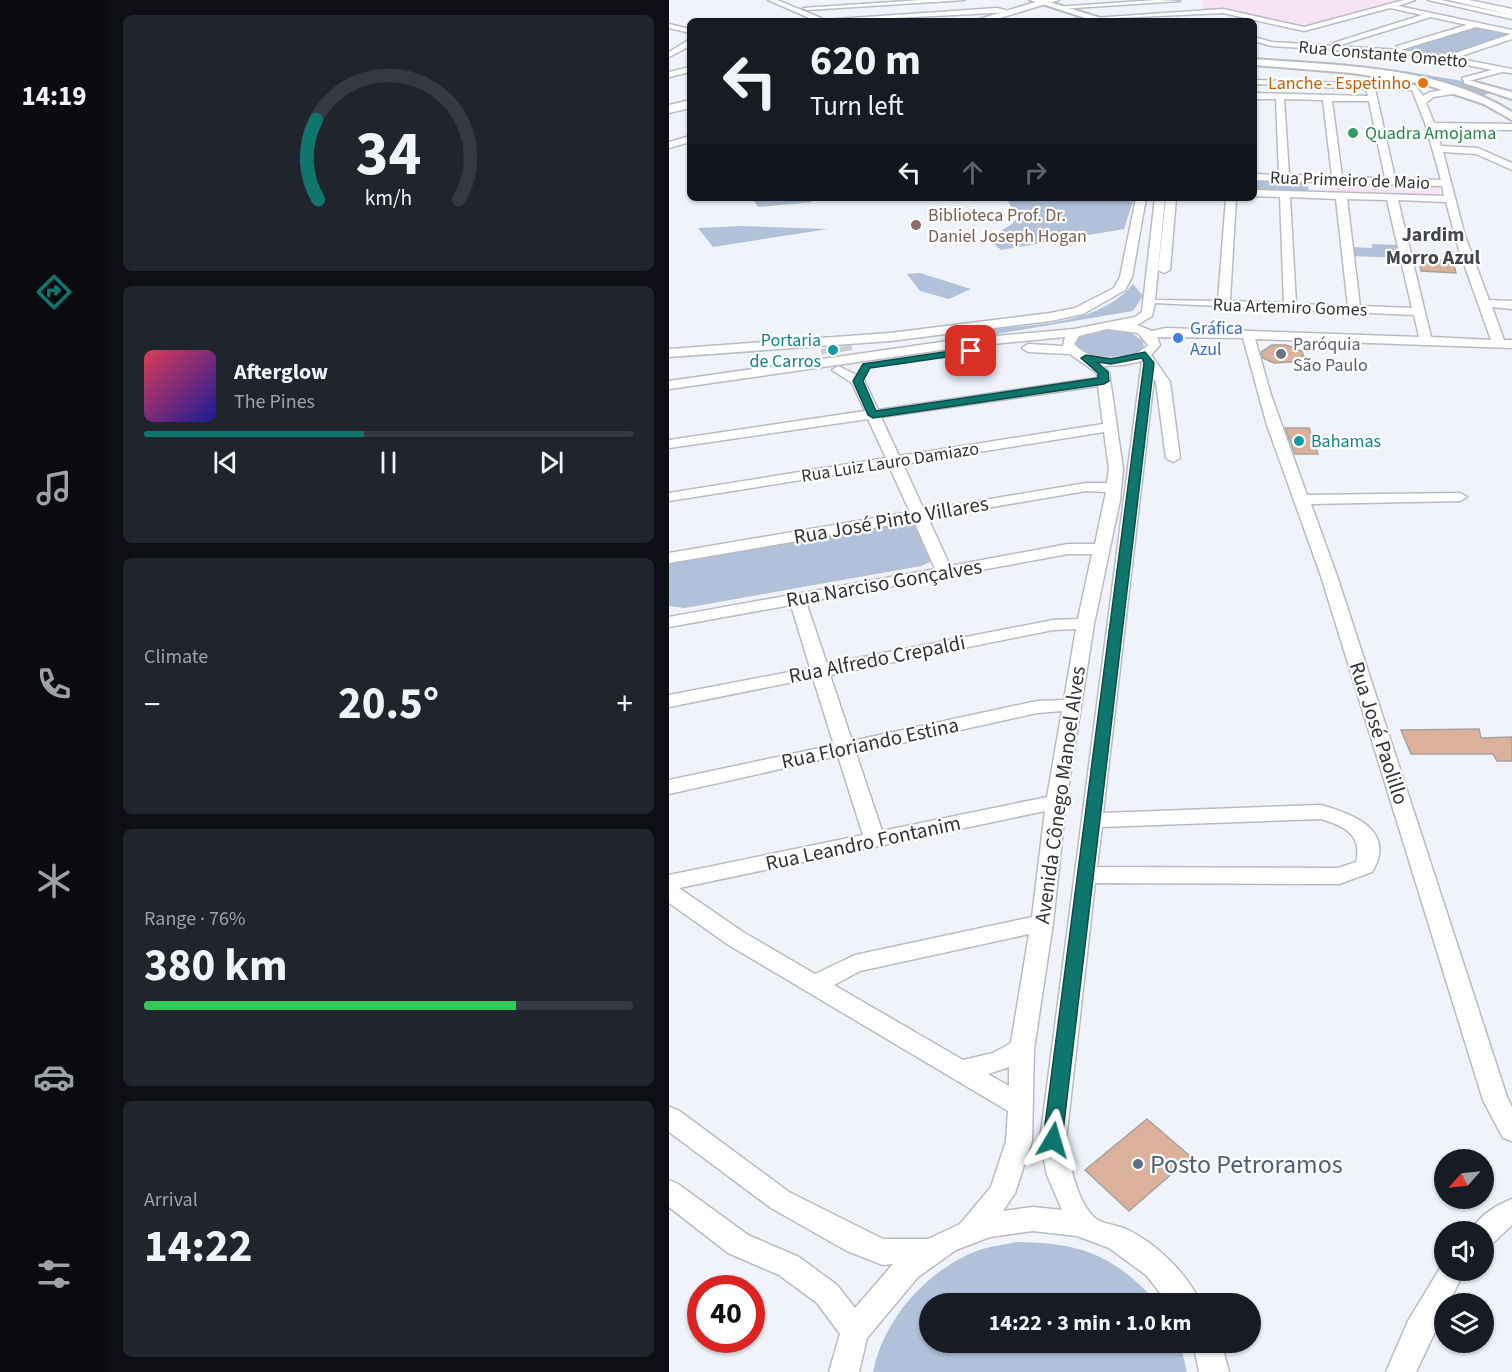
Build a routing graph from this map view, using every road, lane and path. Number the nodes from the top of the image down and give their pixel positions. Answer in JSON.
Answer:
{"nodes":[{"id":1,"x":771,"y":0,"type":"edge"},
{"id":2,"x":785,"y":0,"type":"edge"},
{"id":3,"x":962,"y":0,"type":"edge"},
{"id":4,"x":1025,"y":0,"type":"edge"},
{"id":5,"x":1070,"y":0,"type":"edge"},
{"id":6,"x":1412,"y":0,"type":"edge"},
{"id":7,"x":1431,"y":0,"type":"edge"},
{"id":8,"x":1454,"y":0,"type":"edge"},
{"id":9,"x":1464,"y":0,"type":"edge"},
{"id":10,"x":1485,"y":0,"type":"edge"},
{"id":11,"x":1191,"y":1,"type":"edge"},
{"id":12,"x":1199,"y":1,"type":"edge"},
{"id":13,"x":1047,"y":4,"type":"edge"},
{"id":14,"x":1390,"y":6,"type":"junction"},
{"id":15,"x":807,"y":8,"type":"junction"},
{"id":16,"x":1512,"y":9,"type":"edge"},
{"id":17,"x":1009,"y":12,"type":"junction"},
{"id":18,"x":1193,"y":15,"type":"edge"},
{"id":19,"x":1431,"y":15,"type":"junction"},
{"id":20,"x":1512,"y":17,"type":"edge"},
{"id":21,"x":817,"y":18,"type":"edge"},
{"id":22,"x":830,"y":18,"type":"edge"},
{"id":23,"x":881,"y":18,"type":"edge"},
{"id":24,"x":988,"y":18,"type":"edge"},
{"id":25,"x":1003,"y":18,"type":"edge"},
{"id":26,"x":1090,"y":18,"type":"edge"},
{"id":27,"x":1135,"y":18,"type":"edge"},
{"id":28,"x":1246,"y":18,"type":"edge"},
{"id":29,"x":1257,"y":20,"type":"edge"},
{"id":30,"x":1476,"y":24,"type":"junction"},
{"id":31,"x":669,"y":26,"type":"edge"},
{"id":32,"x":1304,"y":29,"type":"junction"},
{"id":33,"x":687,"y":30,"type":"edge"},
{"id":34,"x":1512,"y":34,"type":"edge"},
{"id":35,"x":1257,"y":40,"type":"edge"},
{"id":36,"x":687,"y":45,"type":"edge"},
{"id":37,"x":1293,"y":46,"type":"junction"},
{"id":38,"x":1332,"y":48,"type":"junction"},
{"id":39,"x":1396,"y":51,"type":"junction"},
{"id":40,"x":669,"y":55,"type":"edge"},
{"id":41,"x":1448,"y":57,"type":"junction"},
{"id":42,"x":1257,"y":61,"type":"edge"},
{"id":43,"x":1257,"y":61,"type":"edge"},
{"id":44,"x":1284,"y":62,"type":"junction"},
{"id":45,"x":1510,"y":69,"type":"edge"},
{"id":46,"x":687,"y":70,"type":"edge"},
{"id":47,"x":1357,"y":71,"type":"junction"},
{"id":48,"x":669,"y":75,"type":"edge"},
{"id":49,"x":1404,"y":78,"type":"junction"},
{"id":50,"x":1470,"y":81,"type":"junction"},
{"id":51,"x":1257,"y":82,"type":"edge"},
{"id":52,"x":1359,"y":85,"type":"junction"},
{"id":53,"x":1370,"y":85,"type":"junction"},
{"id":54,"x":1456,"y":91,"type":"junction"},
{"id":55,"x":1501,"y":92,"type":"junction"},
{"id":56,"x":1257,"y":96,"type":"edge"},
{"id":57,"x":1472,"y":96,"type":"junction"},
{"id":58,"x":1512,"y":96,"type":"edge"},
{"id":59,"x":1280,"y":97,"type":"junction"},
{"id":60,"x":1327,"y":98,"type":"junction"},
{"id":61,"x":687,"y":99,"type":"edge"},
{"id":62,"x":1373,"y":99,"type":"junction"},
{"id":63,"x":1423,"y":100,"type":"junction"},
{"id":64,"x":669,"y":104,"type":"edge"},
{"id":65,"x":687,"y":105,"type":"edge"},
{"id":66,"x":669,"y":110,"type":"edge"},
{"id":67,"x":1512,"y":117,"type":"edge"},
{"id":68,"x":1429,"y":126,"type":"junction"},
{"id":69,"x":1512,"y":127,"type":"edge"},
{"id":70,"x":1463,"y":128,"type":"junction"},
{"id":71,"x":1512,"y":135,"type":"edge"},
{"id":72,"x":687,"y":140,"type":"edge"},
{"id":73,"x":669,"y":145,"type":"edge"},
{"id":74,"x":1439,"y":153,"type":"junction"},
{"id":75,"x":1512,"y":167,"type":"edge"},
{"id":76,"x":1257,"y":177,"type":"edge"},
{"id":77,"x":1284,"y":178,"type":"junction"},
{"id":78,"x":1313,"y":179,"type":"junction"},
{"id":79,"x":1337,"y":179,"type":"junction"},
{"id":80,"x":1391,"y":182,"type":"junction"},
{"id":81,"x":1445,"y":183,"type":"junction"},
{"id":82,"x":1257,"y":193,"type":"edge"},
{"id":83,"x":1285,"y":194,"type":"junction"},
{"id":84,"x":1315,"y":195,"type":"junction"},
{"id":85,"x":1341,"y":195,"type":"junction"},
{"id":86,"x":1392,"y":198,"type":"junction"},
{"id":87,"x":1451,"y":200,"type":"junction"},
{"id":88,"x":1140,"y":201,"type":"edge"},
{"id":89,"x":1160,"y":201,"type":"edge"},
{"id":90,"x":1171,"y":201,"type":"edge"},
{"id":91,"x":1231,"y":201,"type":"edge"},
{"id":92,"x":1160,"y":302,"type":"junction"},
{"id":93,"x":1487,"y":303,"type":"junction"},
{"id":94,"x":1224,"y":304,"type":"junction"},
{"id":95,"x":1512,"y":305,"type":"edge"},
{"id":96,"x":1290,"y":307,"type":"junction"},
{"id":97,"x":1354,"y":309,"type":"junction"},
{"id":98,"x":1420,"y":312,"type":"junction"},
{"id":99,"x":1121,"y":325,"type":"junction"},
{"id":100,"x":1074,"y":333,"type":"junction"},
{"id":101,"x":1248,"y":334,"type":"junction"},
{"id":102,"x":1426,"y":341,"type":"junction"},
{"id":103,"x":962,"y":344,"type":"junction"},
{"id":104,"x":1499,"y":344,"type":"junction"},
{"id":105,"x":1512,"y":344,"type":"edge"},
{"id":106,"x":845,"y":347,"type":"junction"},
{"id":107,"x":1148,"y":347,"type":"junction"},
{"id":108,"x":827,"y":349,"type":"junction"},
{"id":109,"x":669,"y":353,"type":"edge"},
{"id":110,"x":1079,"y":354,"type":"junction"},
{"id":111,"x":866,"y":366,"type":"junction"},
{"id":112,"x":838,"y":370,"type":"junction"},
{"id":113,"x":732,"y":376,"type":"junction"},
{"id":114,"x":858,"y":381,"type":"junction"},
{"id":115,"x":1104,"y":381,"type":"junction"},
{"id":116,"x":669,"y":385,"type":"edge"},
{"id":117,"x":669,"y":393,"type":"edge"},
{"id":118,"x":873,"y":415,"type":"junction"},
{"id":119,"x":1111,"y":427,"type":"junction"},
{"id":120,"x":669,"y":444,"type":"edge"},
{"id":121,"x":1173,"y":458,"type":"dead end"},
{"id":122,"x":893,"y":462,"type":"junction"},
{"id":123,"x":1113,"y":488,"type":"junction"},
{"id":124,"x":669,"y":497,"type":"edge"},
{"id":125,"x":1460,"y":497,"type":"dead end"},
{"id":126,"x":1304,"y":500,"type":"junction"},
{"id":127,"x":919,"y":514,"type":"junction"},
{"id":128,"x":1100,"y":549,"type":"junction"},
{"id":129,"x":669,"y":558,"type":"edge"},
{"id":130,"x":944,"y":571,"type":"junction"},
{"id":131,"x":797,"y":599,"type":"junction"},
{"id":132,"x":669,"y":622,"type":"edge"},
{"id":133,"x":1085,"y":624,"type":"junction"},
{"id":134,"x":821,"y":670,"type":"junction"},
{"id":135,"x":669,"y":700,"type":"edge"},
{"id":136,"x":1073,"y":705,"type":"junction"},
{"id":137,"x":845,"y":748,"type":"junction"},
{"id":138,"x":669,"y":787,"type":"edge"},
{"id":139,"x":1056,"y":802,"type":"junction"},
{"id":140,"x":1092,"y":820,"type":"junction"},
{"id":141,"x":874,"y":839,"type":"junction"},
{"id":142,"x":1085,"y":875,"type":"junction"},
{"id":143,"x":669,"y":883,"type":"edge"},
{"id":144,"x":669,"y":892,"type":"edge"},
{"id":145,"x":1042,"y":923,"type":"junction"},
{"id":146,"x":814,"y":985,"type":"junction"},
{"id":147,"x":1022,"y":1049,"type":"junction"},
{"id":148,"x":958,"y":1071,"type":"junction"},
{"id":149,"x":1019,"y":1105,"type":"junction"},
{"id":150,"x":669,"y":1118,"type":"edge"},
{"id":151,"x":1512,"y":1130,"type":"edge"},
{"id":152,"x":669,"y":1192,"type":"edge"},
{"id":153,"x":1512,"y":1211,"type":"edge"},
{"id":154,"x":1085,"y":1225,"type":"junction"},
{"id":155,"x":1494,"y":1226,"type":"edge"},
{"id":156,"x":972,"y":1229,"type":"junction"},
{"id":157,"x":928,"y":1251,"type":"junction"},
{"id":158,"x":1446,"y":1281,"type":"edge"},
{"id":159,"x":1180,"y":1293,"type":"edge"},
{"id":160,"x":855,"y":1332,"type":"junction"},
{"id":161,"x":1210,"y":1353,"type":"edge"},
{"id":162,"x":844,"y":1372,"type":"edge"},
{"id":163,"x":1214,"y":1372,"type":"edge"},
{"id":164,"x":1401,"y":1372,"type":"edge"}],
"edges":[{"from":1,"to":21,"type":"street"},
{"from":2,"to":15,"type":"street"},
{"from":3,"to":15,"type":"street"},
{"from":4,"to":13,"type":"main road"},
{"from":5,"to":13,"type":"highway"},
{"from":6,"to":14,"type":"street"},
{"from":7,"to":20,"type":"street"},
{"from":8,"to":16,"type":"highway"},
{"from":9,"to":16,"type":"highway"},
{"from":10,"to":16,"type":"street"},
{"from":11,"to":13,"type":"street"},
{"from":11,"to":18,"type":"street"},
{"from":12,"to":18,"type":"street"},
{"from":13,"to":17,"type":"highway"},
{"from":13,"to":25,"type":"highway"},
{"from":13,"to":26,"type":"main road"},
{"from":14,"to":19,"type":"street"},
{"from":14,"to":32,"type":"street"},
{"from":15,"to":22,"type":"street"},
{"from":17,"to":23,"type":"street"},
{"from":17,"to":24,"type":"highway"},
{"from":18,"to":27,"type":"street"},
{"from":18,"to":28,"type":"street"},
{"from":19,"to":30,"type":"street"},
{"from":19,"to":38,"type":"street"},
{"from":29,"to":32,"type":"street"},
{"from":30,"to":34,"type":"street"},
{"from":30,"to":39,"type":"street"},
{"from":31,"to":33,"type":"street"},
{"from":32,"to":37,"type":"street"},
{"from":34,"to":41,"type":"street"},
{"from":35,"to":37,"type":"street","name":"Rua Constante Ometto"},
{"from":36,"to":40,"type":"street"},
{"from":37,"to":38,"type":"street","name":"Rua Constante Ometto"},
{"from":37,"to":44,"type":"street"},
{"from":38,"to":39,"type":"street","name":"Rua Constante Ometto"},
{"from":39,"to":41,"type":"street","name":"Rua Constante Ometto"},
{"from":41,"to":45,"type":"street","name":"Rua Constante Ometto"},
{"from":42,"to":44,"type":"main road"},
{"from":43,"to":47,"type":"main road"},
{"from":44,"to":49,"type":"main road"},
{"from":45,"to":50,"type":"street"},
{"from":46,"to":48,"type":"street"},
{"from":47,"to":49,"type":"main road"},
{"from":47,"to":52,"type":"street"},
{"from":49,"to":50,"type":"main road"},
{"from":49,"to":53,"type":"street"},
{"from":49,"to":54,"type":"main road"},
{"from":49,"to":63,"type":"street"},
{"from":50,"to":55,"type":"main road"},
{"from":51,"to":52,"type":"street"},
{"from":52,"to":53,"type":"street"},
{"from":53,"to":62,"type":"street"},
{"from":54,"to":57,"type":"main road"},
{"from":54,"to":63,"type":"street"},
{"from":55,"to":57,"type":"main road"},
{"from":55,"to":58,"type":"main road"},
{"from":56,"to":59,"type":"street"},
{"from":57,"to":67,"type":"main road"},
{"from":59,"to":60,"type":"street"},
{"from":59,"to":77,"type":"street"},
{"from":60,"to":62,"type":"street"},
{"from":60,"to":79,"type":"street"},
{"from":61,"to":64,"type":"highway"},
{"from":62,"to":80,"type":"street"},
{"from":63,"to":68,"type":"street"},
{"from":65,"to":66,"type":"highway"},
{"from":68,"to":70,"type":"street"},
{"from":68,"to":74,"type":"street"},
{"from":69,"to":70,"type":"street"},
{"from":70,"to":71,"type":"street"},
{"from":72,"to":73,"type":"street"},
{"from":74,"to":75,"type":"street"},
{"from":74,"to":81,"type":"street"},
{"from":76,"to":77,"type":"street","name":"Rua Primeiro de Maio"},
{"from":77,"to":78,"type":"street","name":"Rua Primeiro de Maio"},
{"from":78,"to":79,"type":"street","name":"Rua Primeiro de Maio"},
{"from":78,"to":84,"type":"street"},
{"from":79,"to":80,"type":"street","name":"Rua Primeiro de Maio"},
{"from":80,"to":81,"type":"street","name":"Rua Primeiro de Maio"},
{"from":81,"to":87,"type":"street"},
{"from":82,"to":83,"type":"street"},
{"from":83,"to":84,"type":"street"},
{"from":83,"to":96,"type":"street"},
{"from":84,"to":85,"type":"street"},
{"from":85,"to":86,"type":"street"},
{"from":85,"to":97,"type":"street"},
{"from":86,"to":87,"type":"street"},
{"from":86,"to":98,"type":"street"},
{"from":87,"to":93,"type":"street"},
{"from":88,"to":106,"type":"street"},
{"from":89,"to":99,"type":"street"},
{"from":90,"to":92,"type":"street","name":"Avenida Cônego Manoel Alves"},
{"from":91,"to":94,"type":"street"},
{"from":92,"to":94,"type":"street","name":"Rua Artemiro Gomes"},
{"from":92,"to":107,"type":"street","name":"Avenida Cônego Manoel Alves"},
{"from":93,"to":95,"type":"street"},
{"from":93,"to":104,"type":"street"},
{"from":94,"to":96,"type":"street","name":"Rua Artemiro Gomes"},
{"from":96,"to":97,"type":"street","name":"Rua Artemiro Gomes"},
{"from":97,"to":98,"type":"street","name":"Rua Artemiro Gomes"},
{"from":98,"to":102,"type":"street"},
{"from":99,"to":100,"type":"street"},
{"from":99,"to":107,"type":"street"},
{"from":100,"to":103,"type":"street"},
{"from":100,"to":110,"type":"street"},
{"from":101,"to":102,"type":"street"},
{"from":101,"to":107,"type":"street"},
{"from":101,"to":126,"type":"street","name":"Rua José Paolillo"},
{"from":102,"to":104,"type":"street"},
{"from":103,"to":106,"type":"street"},
{"from":103,"to":113,"type":"street"},
{"from":104,"to":105,"type":"street"},
{"from":106,"to":108,"type":"street"},
{"from":107,"to":110,"type":"street"},
{"from":107,"to":121,"type":"street"},
{"from":107,"to":140,"type":"street","name":"Avenida Cônego Manoel Alves"},
{"from":108,"to":109,"type":"street"},
{"from":108,"to":113,"type":"street"},
{"from":110,"to":111,"type":"street"},
{"from":110,"to":115,"type":"street","name":"Avenida Cônego Manoel Alves"},
{"from":111,"to":112,"type":"street"},
{"from":111,"to":114,"type":"street"},
{"from":112,"to":114,"type":"street"},
{"from":112,"to":117,"type":"street"},
{"from":113,"to":116,"type":"street"},
{"from":114,"to":118,"type":"street"},
{"from":115,"to":118,"type":"street"},
{"from":115,"to":119,"type":"street","name":"Avenida Cônego Manoel Alves"},
{"from":118,"to":120,"type":"street"},
{"from":118,"to":122,"type":"street"},
{"from":119,"to":122,"type":"street","name":"Rua Luiz Lauro Damiazo"},
{"from":119,"to":123,"type":"street","name":"Avenida Cônego Manoel Alves"},
{"from":122,"to":124,"type":"street","name":"Rua Luiz Lauro Damiazo"},
{"from":122,"to":127,"type":"street"},
{"from":123,"to":127,"type":"street","name":"Rua José Pinto Villares"},
{"from":123,"to":128,"type":"street","name":"Avenida Cônego Manoel Alves"},
{"from":125,"to":126,"type":"street"},
{"from":126,"to":151,"type":"street","name":"Rua José Paolillo"},
{"from":127,"to":129,"type":"street","name":"Rua José Pinto Villares"},
{"from":127,"to":130,"type":"street"},
{"from":128,"to":130,"type":"street","name":"Rua Narciso Gonçalves"},
{"from":128,"to":133,"type":"street","name":"Avenida Cônego Manoel Alves"},
{"from":130,"to":131,"type":"street","name":"Rua Narciso Gonçalves"},
{"from":131,"to":132,"type":"street","name":"Rua Narciso Gonçalves"},
{"from":131,"to":134,"type":"street"},
{"from":133,"to":134,"type":"street","name":"Rua Alfredo Crepaldi"},
{"from":133,"to":136,"type":"street","name":"Avenida Cônego Manoel Alves"},
{"from":134,"to":135,"type":"street","name":"Rua Alfredo Crepaldi"},
{"from":134,"to":137,"type":"street"},
{"from":136,"to":137,"type":"street","name":"Rua Floriando Estina"},
{"from":136,"to":139,"type":"street","name":"Avenida Cônego Manoel Alves"},
{"from":137,"to":138,"type":"street","name":"Rua Floriando Estina"},
{"from":137,"to":141,"type":"street"},
{"from":139,"to":141,"type":"street","name":"Rua Leandro Fontanim"},
{"from":139,"to":145,"type":"street","name":"Avenida Cônego Manoel Alves"},
{"from":140,"to":142,"type":"street","name":"Avenida Cônego Manoel Alves"},
{"from":140,"to":142,"type":"street"},
{"from":141,"to":143,"type":"street","name":"Rua Leandro Fontanim"},
{"from":142,"to":154,"type":"street","name":"Avenida Cônego Manoel Alves"},
{"from":144,"to":146,"type":"street"},
{"from":145,"to":146,"type":"street"},
{"from":145,"to":147,"type":"street","name":"Avenida Cônego Manoel Alves"},
{"from":146,"to":148,"type":"street"},
{"from":147,"to":148,"type":"street"},
{"from":147,"to":149,"type":"street","name":"Avenida Cônego Manoel Alves"},
{"from":148,"to":149,"type":"street"},
{"from":149,"to":156,"type":"street","name":"Avenida Cônego Manoel Alves"},
{"from":150,"to":157,"type":"street"},
{"from":152,"to":160,"type":"street"},
{"from":153,"to":155,"type":"street"},
{"from":154,"to":156,"type":"street"},
{"from":154,"to":159,"type":"street"},
{"from":156,"to":157,"type":"street"},
{"from":157,"to":160,"type":"street"},
{"from":158,"to":164,"type":"street"},
{"from":160,"to":162,"type":"street"},
{"from":161,"to":163,"type":"street"}]}
